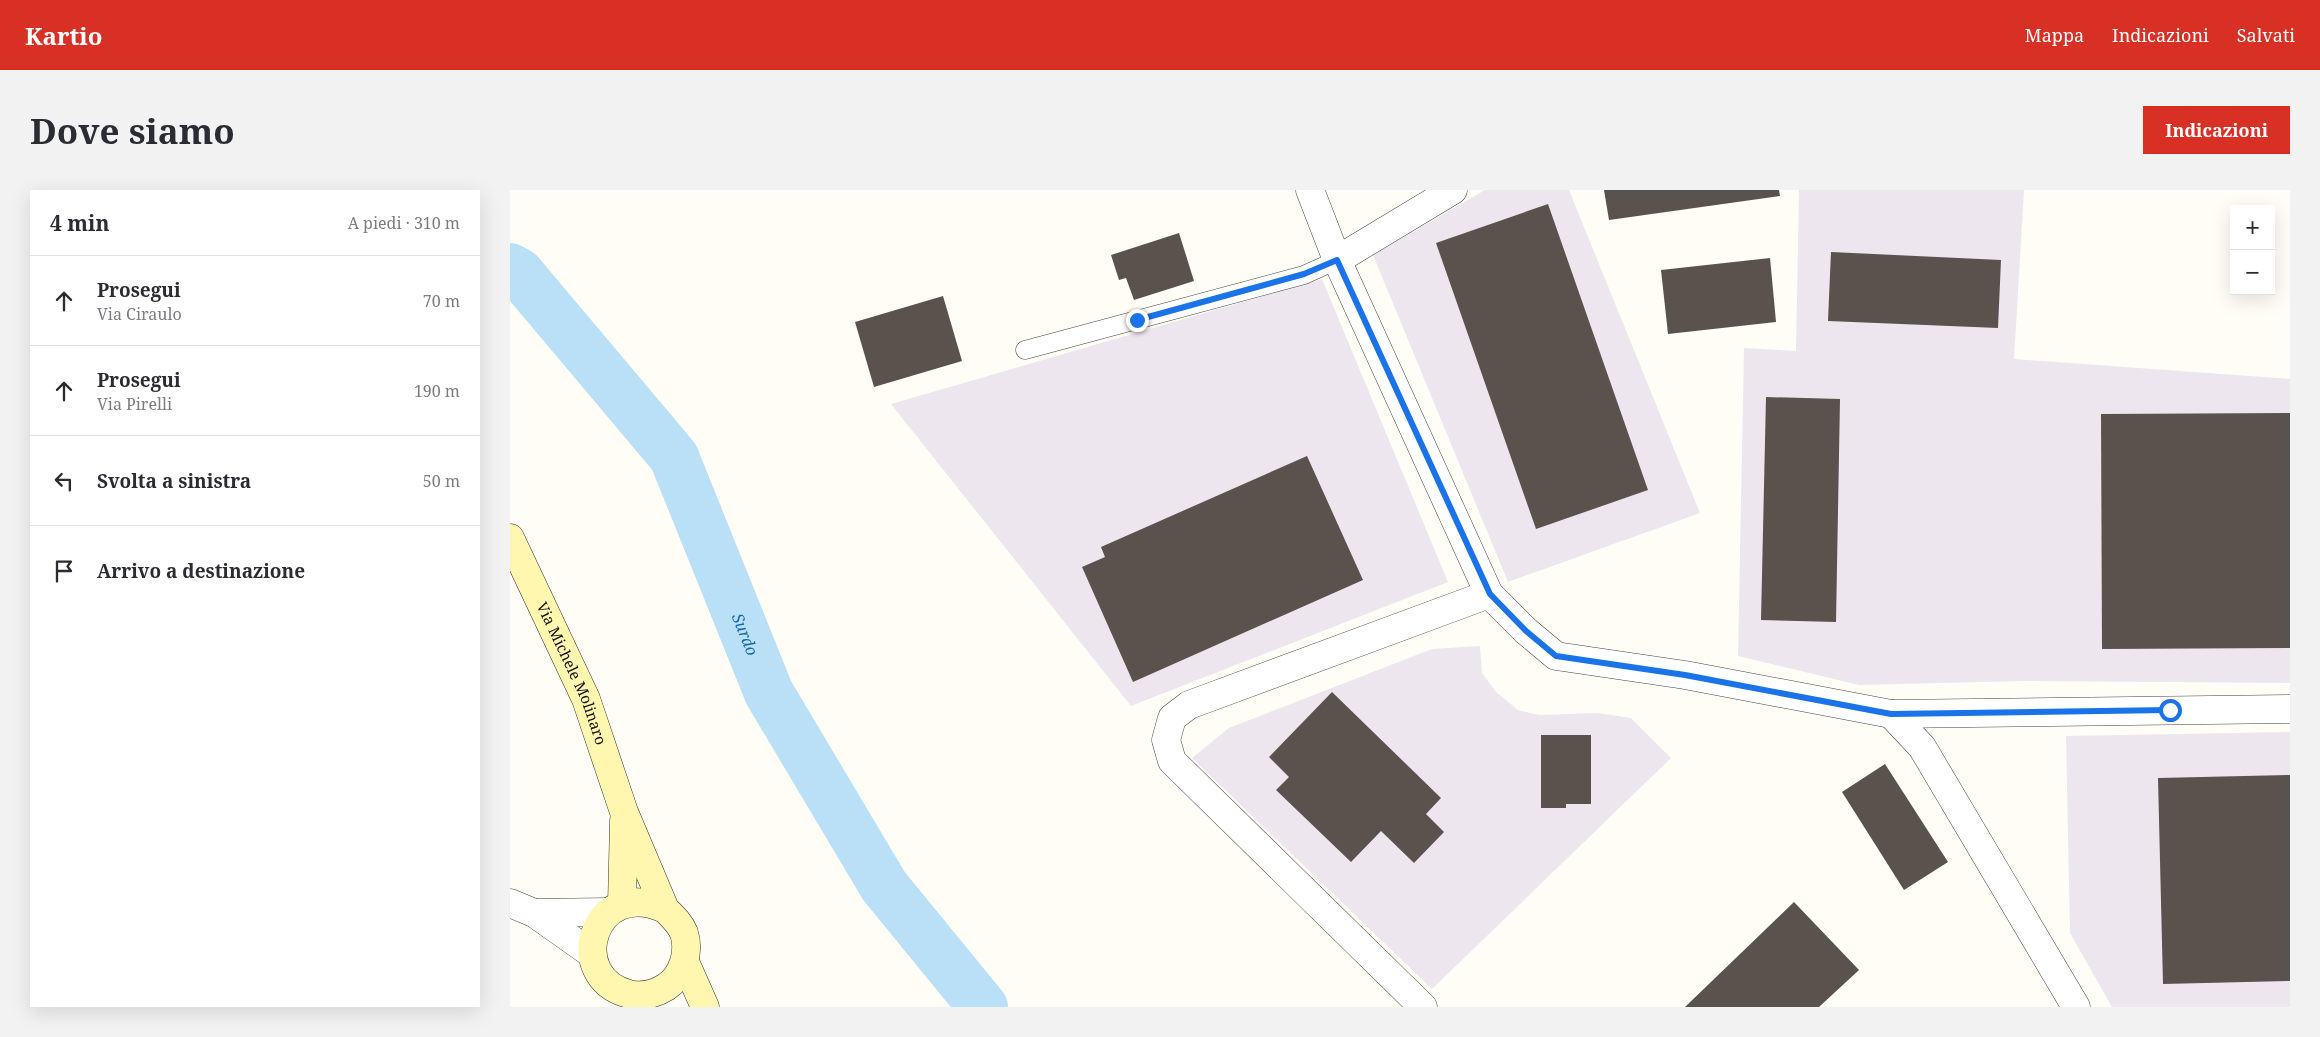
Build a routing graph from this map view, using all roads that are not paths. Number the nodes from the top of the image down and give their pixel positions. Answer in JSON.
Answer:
{"nodes":[{"id":1,"x":1310,"y":190,"type":"edge"},
{"id":2,"x":1453,"y":190,"type":"edge"},
{"id":3,"x":1337,"y":260,"type":"junction"},
{"id":4,"x":1025,"y":350,"type":"dead end"},
{"id":5,"x":510,"y":538,"type":"edge"},
{"id":6,"x":1490,"y":594,"type":"junction"},
{"id":7,"x":2290,"y":708,"type":"edge"},
{"id":8,"x":1891,"y":714,"type":"junction"},
{"id":9,"x":624,"y":812,"type":"junction"},
{"id":10,"x":522,"y":908,"type":"edge"},
{"id":11,"x":615,"y":908,"type":"junction"},
{"id":12,"x":665,"y":909,"type":"junction"},
{"id":13,"x":592,"y":954,"type":"junction"},
{"id":14,"x":684,"y":962,"type":"junction"},
{"id":15,"x":661,"y":1001,"type":"edge"},
{"id":16,"x":705,"y":1007,"type":"edge"},
{"id":17,"x":1423,"y":1007,"type":"edge"},
{"id":18,"x":2076,"y":1007,"type":"edge"}],
"edges":[{"from":1,"to":3,"type":"street"},
{"from":2,"to":3,"type":"street"},
{"from":3,"to":4,"type":"lane"},
{"from":3,"to":6,"type":"street"},
{"from":5,"to":9,"type":"main road","name":"Via Michele Molinaro"},
{"from":6,"to":8,"type":"street"},
{"from":6,"to":17,"type":"street"},
{"from":7,"to":8,"type":"street"},
{"from":8,"to":18,"type":"street"},
{"from":9,"to":11,"type":"main road","name":"Via Michele Molinaro"},
{"from":9,"to":12,"type":"main road","name":"Via Michele Molinaro"},
{"from":10,"to":11,"type":"street"},
{"from":10,"to":13,"type":"street"},
{"from":11,"to":12,"type":"main road"},
{"from":11,"to":13,"type":"main road"},
{"from":12,"to":14,"type":"main road","name":"Via Michele Molinaro"},
{"from":13,"to":15,"type":"main road"},
{"from":14,"to":15,"type":"main road"},
{"from":14,"to":16,"type":"main road","name":"Via Michele Molinaro"}]}
